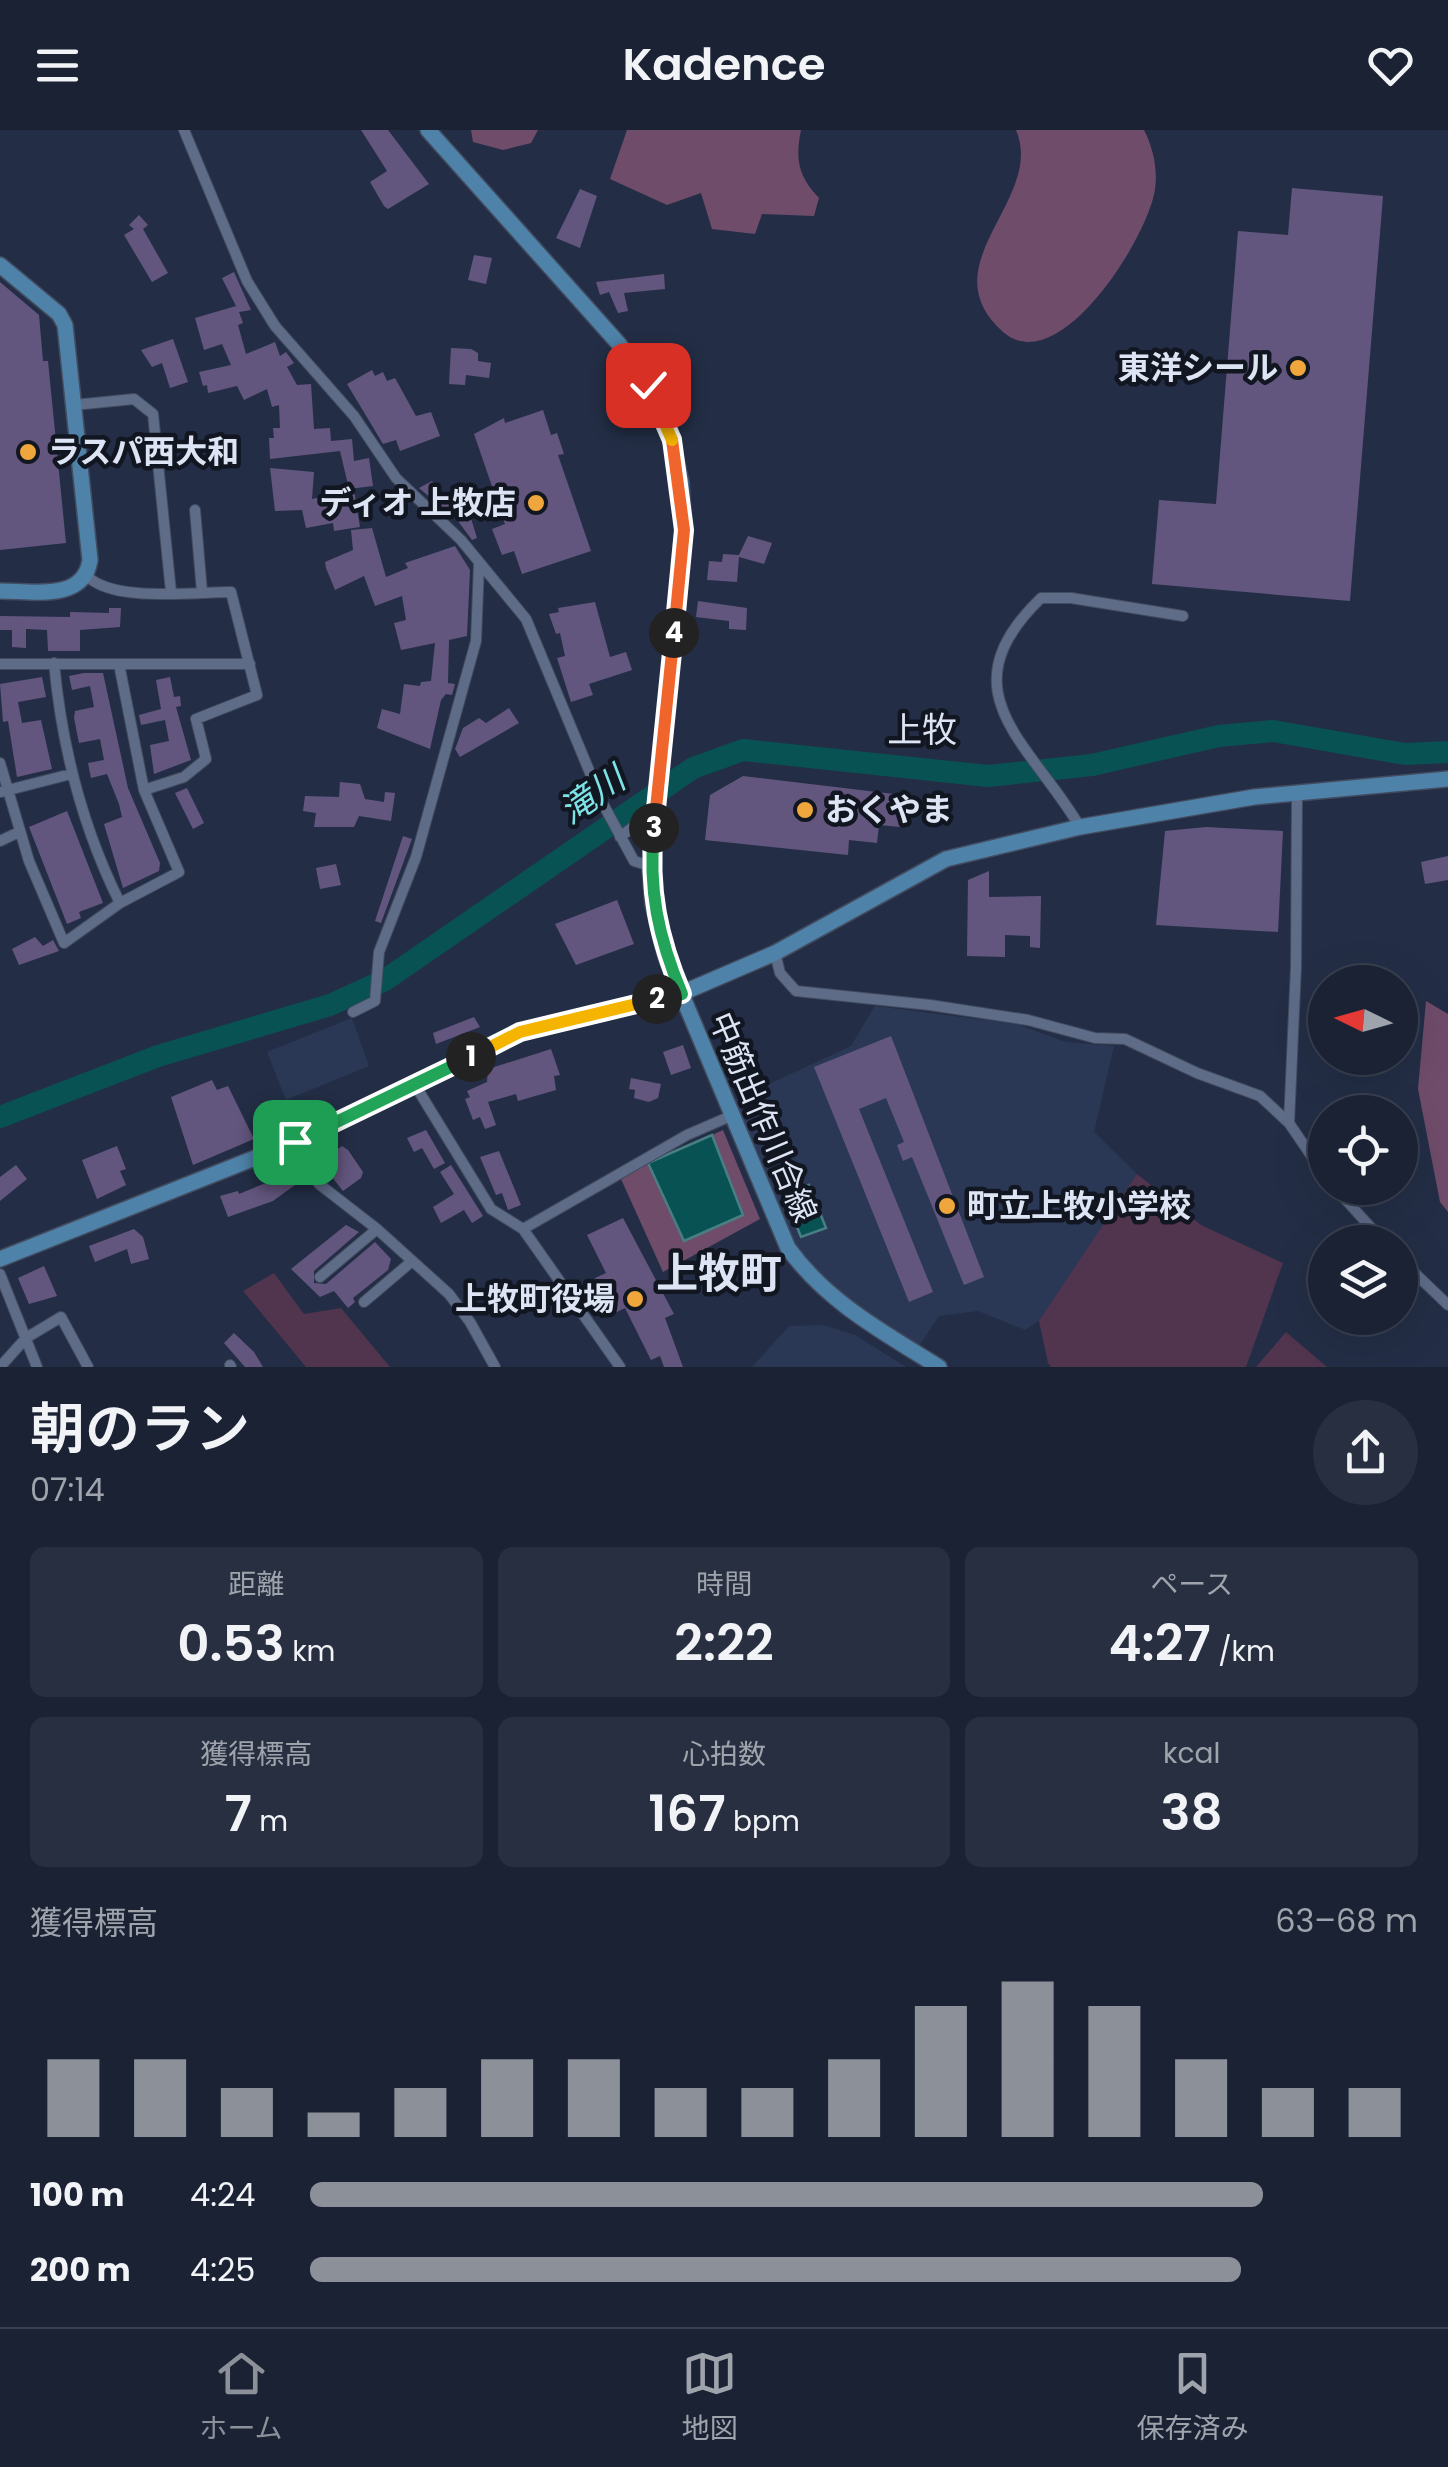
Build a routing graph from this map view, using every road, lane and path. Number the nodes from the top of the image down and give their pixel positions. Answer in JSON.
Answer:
{"nodes":[{"id":1,"x":184,"y":130,"type":"edge"},
{"id":2,"x":428,"y":130,"type":"edge"},
{"id":3,"x":0,"y":265,"type":"edge"},
{"id":4,"x":74,"y":404,"type":"junction"},
{"id":5,"x":194,"y":510,"type":"dead end"},
{"id":6,"x":479,"y":562,"type":"junction"},
{"id":7,"x":86,"y":575,"type":"junction"},
{"id":8,"x":0,"y":591,"type":"edge"},
{"id":9,"x":171,"y":592,"type":"junction"},
{"id":10,"x":202,"y":592,"type":"junction"},
{"id":11,"x":1182,"y":616,"type":"dead end"},
{"id":12,"x":0,"y":664,"type":"edge"},
{"id":13,"x":54,"y":664,"type":"junction"},
{"id":14,"x":118,"y":664,"type":"junction"},
{"id":15,"x":250,"y":664,"type":"junction"},
{"id":16,"x":0,"y":763,"type":"edge"},
{"id":17,"x":72,"y":774,"type":"junction"},
{"id":18,"x":1448,"y":778,"type":"edge"},
{"id":19,"x":144,"y":790,"type":"junction"},
{"id":20,"x":3,"y":792,"type":"edge"},
{"id":21,"x":1297,"y":792,"type":"junction"},
{"id":22,"x":656,"y":810,"type":"junction"},
{"id":23,"x":1080,"y":827,"type":"junction"},
{"id":24,"x":19,"y":832,"type":"junction"},
{"id":25,"x":620,"y":838,"type":"junction"},
{"id":26,"x":0,"y":841,"type":"edge"},
{"id":27,"x":650,"y":866,"type":"junction"},
{"id":28,"x":120,"y":903,"type":"junction"},
{"id":29,"x":775,"y":953,"type":"junction"},
{"id":30,"x":682,"y":994,"type":"junction"},
{"id":31,"x":353,"y":1012,"type":"dead end"},
{"id":32,"x":415,"y":1086,"type":"junction"},
{"id":33,"x":732,"y":1116,"type":"junction"},
{"id":34,"x":1289,"y":1123,"type":"junction"},
{"id":35,"x":295,"y":1142,"type":"junction"},
{"id":36,"x":1308,"y":1151,"type":"edge"},
{"id":37,"x":1350,"y":1205,"type":"edge"},
{"id":38,"x":1369,"y":1225,"type":"edge"},
{"id":39,"x":523,"y":1228,"type":"junction"},
{"id":40,"x":378,"y":1229,"type":"junction"},
{"id":41,"x":0,"y":1259,"type":"edge"},
{"id":42,"x":411,"y":1262,"type":"junction"},
{"id":43,"x":0,"y":1274,"type":"edge"},
{"id":44,"x":320,"y":1276,"type":"dead end"},
{"id":45,"x":1418,"y":1276,"type":"edge"},
{"id":46,"x":364,"y":1302,"type":"dead end"},
{"id":47,"x":1448,"y":1305,"type":"edge"},
{"id":48,"x":26,"y":1338,"type":"junction"},
{"id":49,"x":0,"y":1367,"type":"edge"},
{"id":50,"x":37,"y":1367,"type":"edge"},
{"id":51,"x":88,"y":1367,"type":"edge"},
{"id":52,"x":495,"y":1367,"type":"edge"},
{"id":53,"x":620,"y":1367,"type":"edge"},
{"id":54,"x":938,"y":1367,"type":"edge"}],
"edges":[{"from":1,"to":6,"type":"street"},
{"from":2,"to":22,"type":"street","name":"中筋出作川合線"},
{"from":3,"to":4,"type":"street"},
{"from":4,"to":7,"type":"street"},
{"from":4,"to":9,"type":"street"},
{"from":5,"to":10,"type":"street"},
{"from":6,"to":25,"type":"street"},
{"from":6,"to":31,"type":"street"},
{"from":7,"to":8,"type":"street"},
{"from":7,"to":9,"type":"street"},
{"from":9,"to":10,"type":"street"},
{"from":10,"to":15,"type":"street"},
{"from":11,"to":23,"type":"street"},
{"from":12,"to":13,"type":"street"},
{"from":13,"to":14,"type":"street"},
{"from":13,"to":17,"type":"street"},
{"from":14,"to":15,"type":"street"},
{"from":14,"to":19,"type":"street"},
{"from":15,"to":19,"type":"street"},
{"from":16,"to":20,"type":"street"},
{"from":17,"to":20,"type":"street"},
{"from":17,"to":28,"type":"street"},
{"from":18,"to":21,"type":"street"},
{"from":19,"to":28,"type":"street"},
{"from":20,"to":24,"type":"street"},
{"from":21,"to":23,"type":"street"},
{"from":21,"to":34,"type":"street"},
{"from":22,"to":25,"type":"street"},
{"from":22,"to":27,"type":"street","name":"中筋出作川合線"},
{"from":23,"to":29,"type":"street"},
{"from":24,"to":26,"type":"street"},
{"from":24,"to":28,"type":"street"},
{"from":25,"to":27,"type":"street"},
{"from":27,"to":30,"type":"street","name":"中筋出作川合線"},
{"from":29,"to":30,"type":"street"},
{"from":29,"to":34,"type":"street"},
{"from":30,"to":32,"type":"street"},
{"from":30,"to":33,"type":"street","name":"中筋出作川合線"},
{"from":32,"to":35,"type":"street"},
{"from":32,"to":39,"type":"street"},
{"from":33,"to":39,"type":"street"},
{"from":33,"to":54,"type":"street","name":"中筋出作川合線"},
{"from":34,"to":36,"type":"street"},
{"from":35,"to":40,"type":"street"},
{"from":35,"to":41,"type":"street"},
{"from":37,"to":38,"type":"street"},
{"from":39,"to":53,"type":"street"},
{"from":40,"to":42,"type":"street"},
{"from":40,"to":44,"type":"street"},
{"from":42,"to":46,"type":"street"},
{"from":42,"to":52,"type":"street"},
{"from":43,"to":48,"type":"street"},
{"from":45,"to":47,"type":"street"},
{"from":48,"to":49,"type":"street"},
{"from":48,"to":50,"type":"street"},
{"from":48,"to":51,"type":"street"}]}
